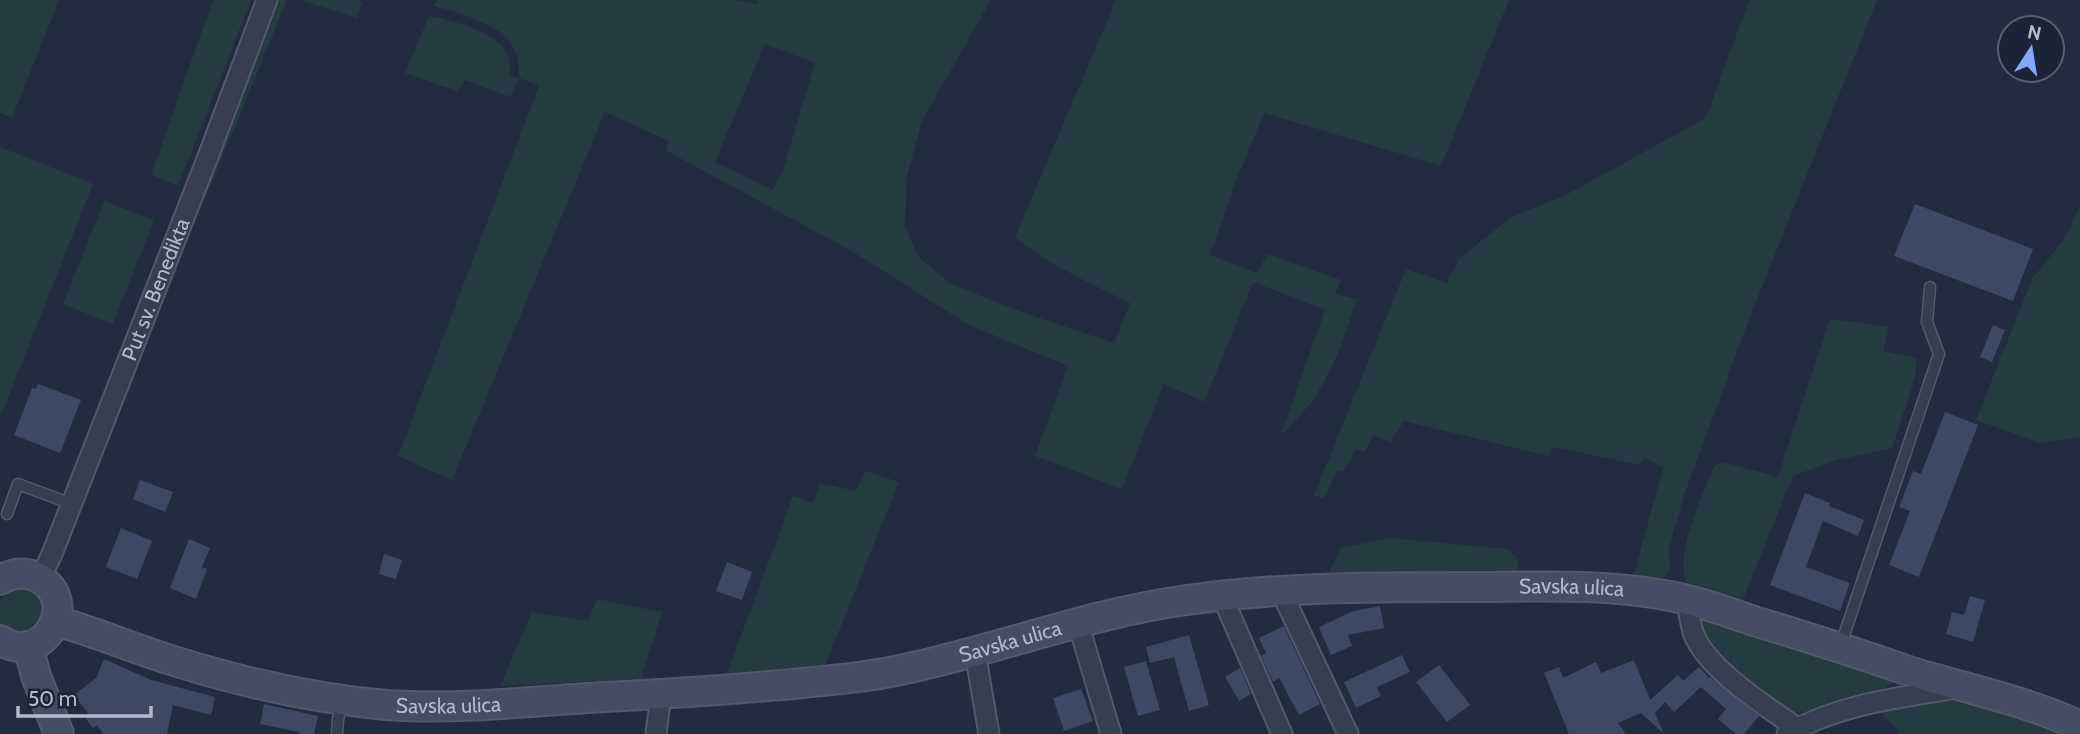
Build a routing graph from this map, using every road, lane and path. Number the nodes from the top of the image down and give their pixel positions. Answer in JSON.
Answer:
{"nodes":[{"id":1,"x":267,"y":0,"type":"edge"},
{"id":2,"x":1930,"y":287,"type":"dead end"},
{"id":3,"x":72,"y":504,"type":"junction"},
{"id":4,"x":7,"y":514,"type":"dead end"},
{"id":5,"x":40,"y":579,"type":"junction"},
{"id":6,"x":0,"y":580,"type":"edge"},
{"id":7,"x":1281,"y":591,"type":"junction"},
{"id":8,"x":1222,"y":596,"type":"junction"},
{"id":9,"x":1686,"y":600,"type":"junction"},
{"id":10,"x":56,"y":621,"type":"junction"},
{"id":11,"x":1078,"y":623,"type":"junction"},
{"id":12,"x":0,"y":640,"type":"edge"},
{"id":13,"x":28,"y":646,"type":"junction"},
{"id":14,"x":1839,"y":648,"type":"junction"},
{"id":15,"x":975,"y":652,"type":"junction"},
{"id":16,"x":1962,"y":688,"type":"junction"},
{"id":17,"x":661,"y":694,"type":"junction"},
{"id":18,"x":343,"y":699,"type":"junction"},
{"id":19,"x":2080,"y":726,"type":"edge"},
{"id":20,"x":1792,"y":731,"type":"edge"},
{"id":21,"x":60,"y":734,"type":"edge"},
{"id":22,"x":337,"y":734,"type":"edge"},
{"id":23,"x":656,"y":734,"type":"edge"},
{"id":24,"x":989,"y":734,"type":"edge"},
{"id":25,"x":1111,"y":734,"type":"edge"},
{"id":26,"x":1282,"y":734,"type":"edge"},
{"id":27,"x":1348,"y":734,"type":"edge"}],
"edges":[{"from":1,"to":3,"type":"street","name":"Put sv. Benedikta"},
{"from":2,"to":14,"type":"lane"},
{"from":3,"to":4,"type":"lane"},
{"from":3,"to":5,"type":"street","name":"Put sv. Benedikta"},
{"from":5,"to":6,"type":"street"},
{"from":5,"to":10,"type":"street"},
{"from":7,"to":8,"type":"street","name":"Savska ulica"},
{"from":7,"to":9,"type":"street","name":"Savska ulica"},
{"from":7,"to":27,"type":"street"},
{"from":8,"to":11,"type":"street","name":"Savska ulica"},
{"from":8,"to":26,"type":"street"},
{"from":9,"to":14,"type":"street","name":"Savska ulica"},
{"from":9,"to":20,"type":"street"},
{"from":10,"to":13,"type":"street"},
{"from":10,"to":18,"type":"street","name":"Savska ulica"},
{"from":11,"to":15,"type":"street","name":"Savska ulica"},
{"from":11,"to":25,"type":"street"},
{"from":12,"to":13,"type":"street"},
{"from":13,"to":21,"type":"street"},
{"from":14,"to":16,"type":"street","name":"Savska ulica"},
{"from":15,"to":17,"type":"street","name":"Savska ulica"},
{"from":15,"to":24,"type":"street"},
{"from":16,"to":19,"type":"street","name":"Savska ulica"},
{"from":16,"to":20,"type":"street"},
{"from":17,"to":18,"type":"street","name":"Savska ulica"},
{"from":17,"to":23,"type":"street"},
{"from":18,"to":22,"type":"lane"}]}
